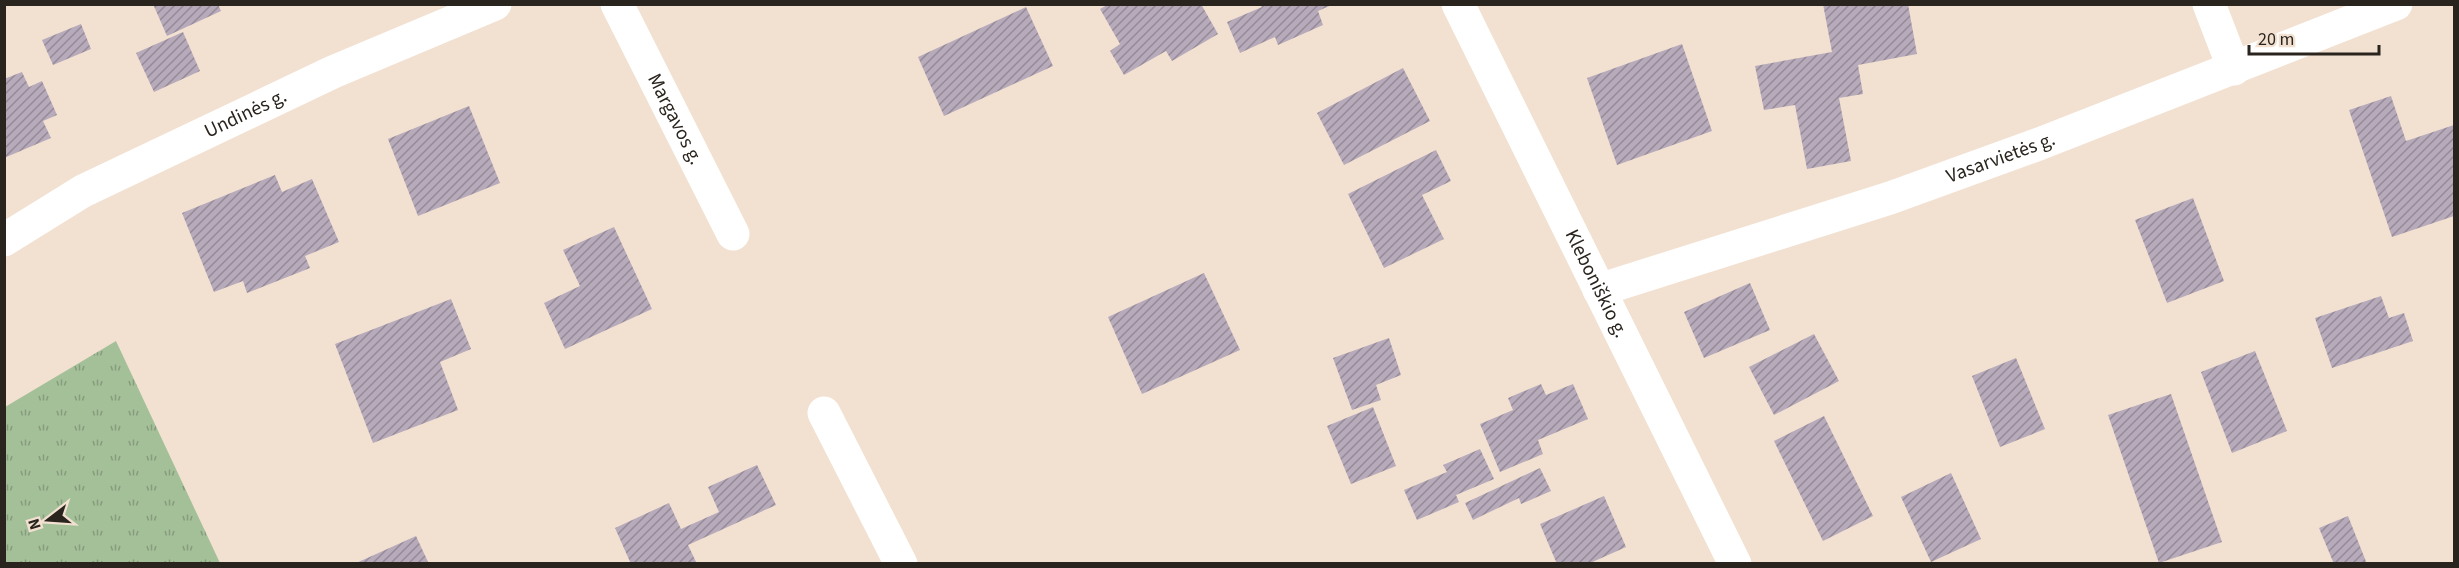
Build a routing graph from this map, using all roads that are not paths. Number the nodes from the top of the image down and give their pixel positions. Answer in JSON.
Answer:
{"nodes":[{"id":1,"x":495,"y":4,"type":"edge"},
{"id":2,"x":616,"y":4,"type":"edge"},
{"id":3,"x":1458,"y":4,"type":"edge"},
{"id":4,"x":2209,"y":4,"type":"edge"},
{"id":5,"x":2396,"y":4,"type":"edge"},
{"id":6,"x":2234,"y":69,"type":"junction"},
{"id":7,"x":733,"y":234,"type":"dead end"},
{"id":8,"x":4,"y":240,"type":"edge"},
{"id":9,"x":1599,"y":290,"type":"junction"},
{"id":10,"x":824,"y":413,"type":"dead end"},
{"id":11,"x":1727,"y":561,"type":"edge"},
{"id":12,"x":901,"y":564,"type":"edge"}],
"edges":[{"from":1,"to":8,"type":"street","name":"Undinės g."},
{"from":2,"to":7,"type":"street","name":"Margavos g."},
{"from":3,"to":9,"type":"street","name":"Kleboniškio g."},
{"from":4,"to":6,"type":"street"},
{"from":5,"to":6,"type":"street","name":"Vasarvietės g."},
{"from":6,"to":9,"type":"street","name":"Vasarvietės g."},
{"from":9,"to":11,"type":"street","name":"Kleboniškio g."},
{"from":10,"to":12,"type":"street"}]}
